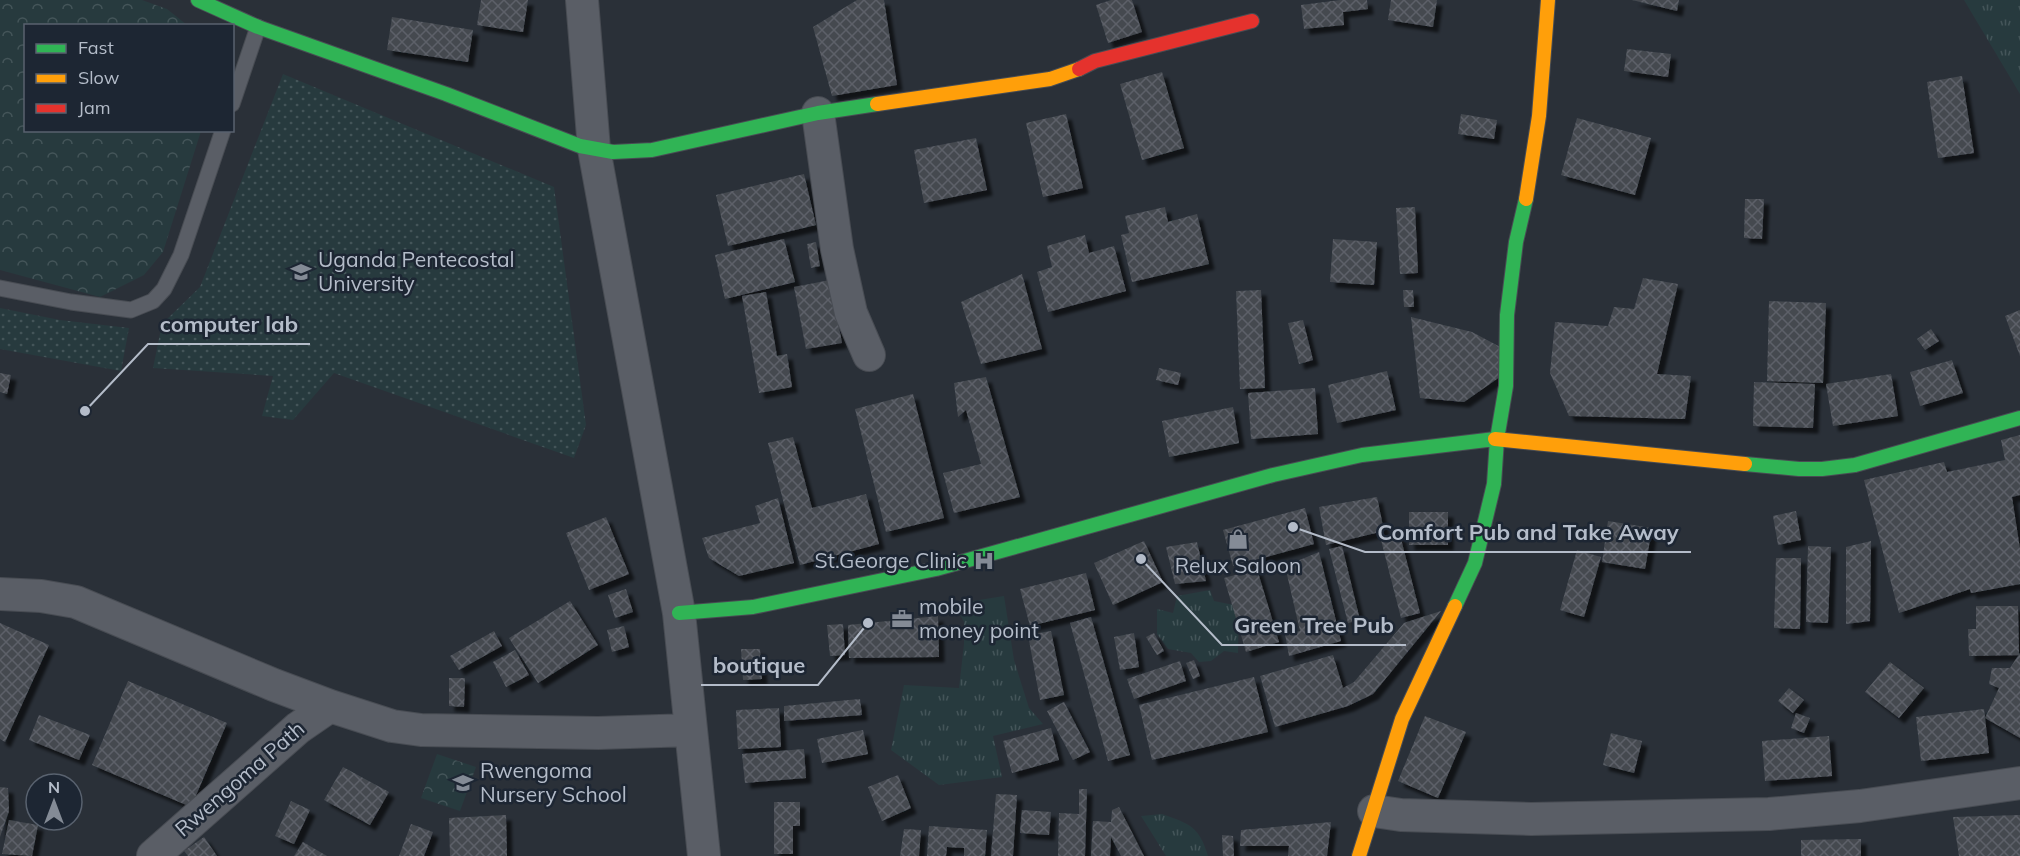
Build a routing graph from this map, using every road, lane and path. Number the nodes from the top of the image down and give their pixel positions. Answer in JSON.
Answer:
{"nodes":[{"id":1,"x":198,"y":0,"type":"edge"},
{"id":2,"x":582,"y":0,"type":"edge"},
{"id":3,"x":1548,"y":0,"type":"edge"},
{"id":4,"x":1252,"y":21,"type":"dead end"},
{"id":5,"x":258,"y":27,"type":"junction"},
{"id":6,"x":234,"y":98,"type":"edge"},
{"id":7,"x":818,"y":113,"type":"junction"},
{"id":8,"x":222,"y":132,"type":"edge"},
{"id":9,"x":594,"y":149,"type":"junction"},
{"id":10,"x":0,"y":288,"type":"edge"},
{"id":11,"x":869,"y":355,"type":"dead end"},
{"id":12,"x":2020,"y":418,"type":"edge"},
{"id":13,"x":1497,"y":439,"type":"junction"},
{"id":14,"x":0,"y":594,"type":"edge"},
{"id":15,"x":679,"y":613,"type":"junction"},
{"id":16,"x":330,"y":706,"type":"junction"},
{"id":17,"x":691,"y":730,"type":"junction"},
{"id":18,"x":2020,"y":783,"type":"edge"},
{"id":19,"x":1374,"y":811,"type":"junction"},
{"id":20,"x":153,"y":856,"type":"edge"},
{"id":21,"x":704,"y":856,"type":"edge"},
{"id":22,"x":1359,"y":856,"type":"edge"}],
"edges":[{"from":1,"to":5,"type":"street"},
{"from":2,"to":9,"type":"street"},
{"from":3,"to":13,"type":"street"},
{"from":4,"to":7,"type":"street"},
{"from":5,"to":6,"type":"lane"},
{"from":5,"to":9,"type":"street"},
{"from":7,"to":9,"type":"street"},
{"from":7,"to":11,"type":"street"},
{"from":8,"to":10,"type":"lane"},
{"from":9,"to":15,"type":"street"},
{"from":12,"to":13,"type":"street"},
{"from":13,"to":15,"type":"street"},
{"from":13,"to":19,"type":"street"},
{"from":14,"to":16,"type":"street"},
{"from":15,"to":17,"type":"street"},
{"from":16,"to":17,"type":"street"},
{"from":16,"to":20,"type":"street","name":"Rwengoma Path"},
{"from":17,"to":21,"type":"street"},
{"from":18,"to":19,"type":"street"},
{"from":19,"to":22,"type":"street"}]}
